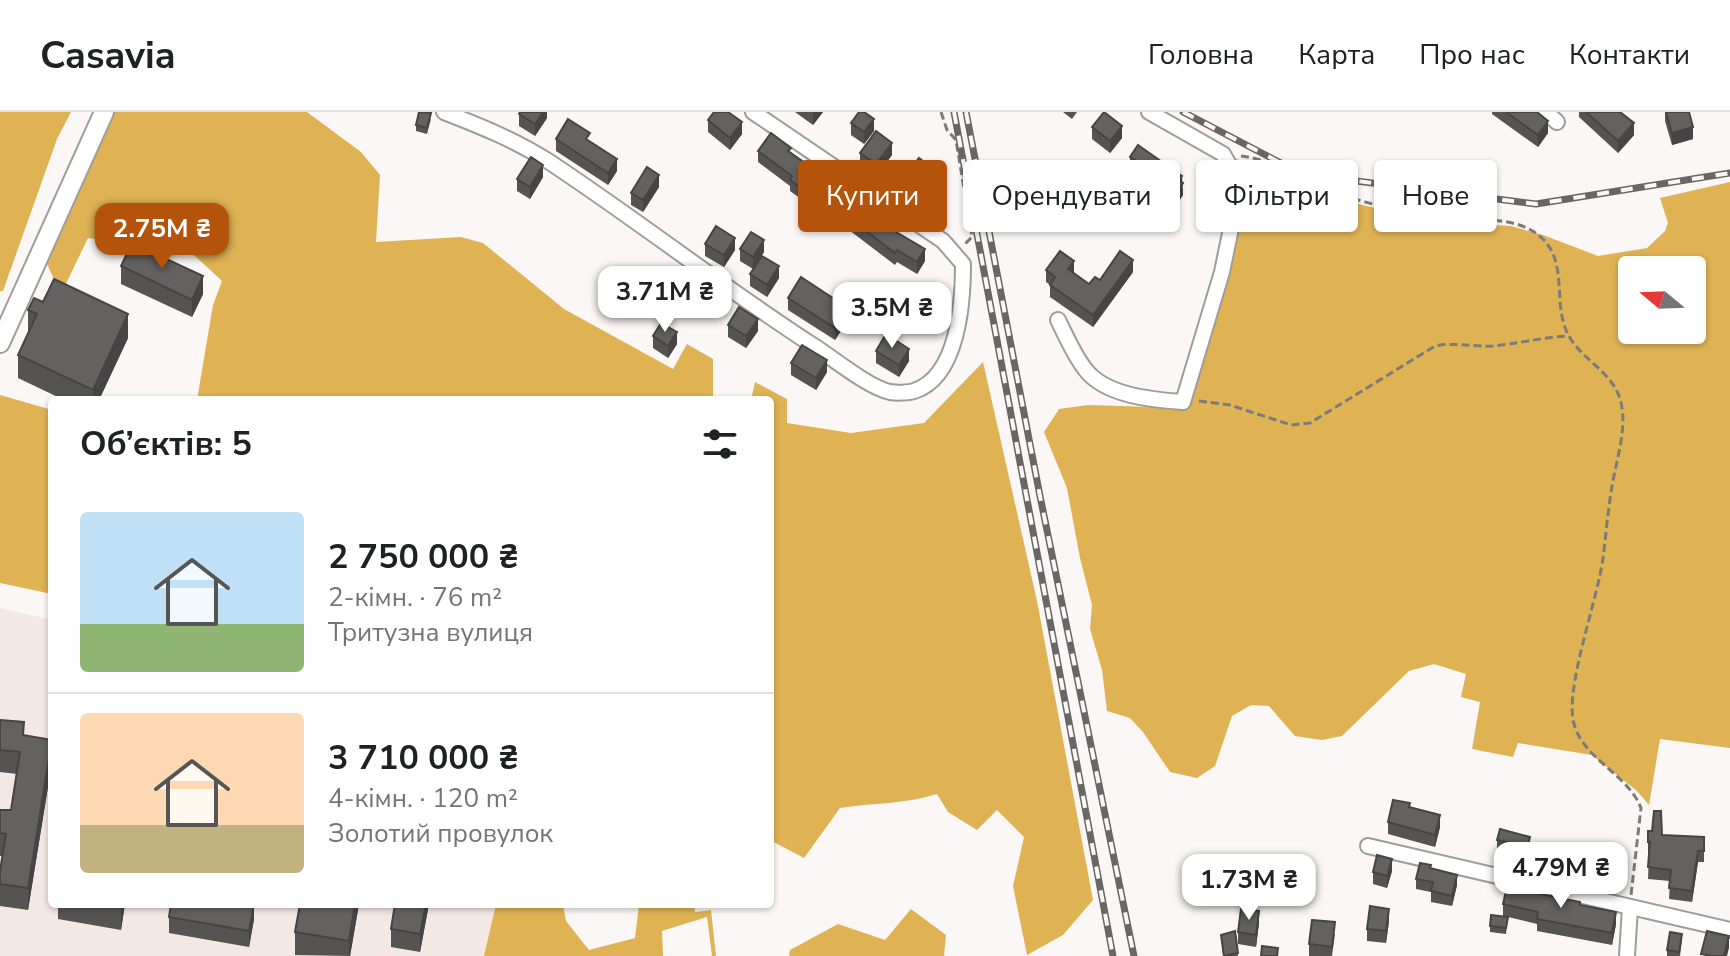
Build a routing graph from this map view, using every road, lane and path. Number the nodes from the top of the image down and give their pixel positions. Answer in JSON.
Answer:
{"nodes":[{"id":1,"x":104,"y":112,"type":"edge"},
{"id":2,"x":444,"y":112,"type":"edge"},
{"id":3,"x":753,"y":112,"type":"edge"},
{"id":4,"x":941,"y":112,"type":"edge"},
{"id":5,"x":1149,"y":112,"type":"edge"},
{"id":6,"x":1546,"y":112,"type":"edge"},
{"id":7,"x":1557,"y":122,"type":"dead end"},
{"id":8,"x":1223,"y":154,"type":"junction"},
{"id":9,"x":959,"y":259,"type":"junction"},
{"id":10,"x":1058,"y":320,"type":"dead end"},
{"id":11,"x":1569,"y":336,"type":"junction"},
{"id":12,"x":0,"y":343,"type":"edge"},
{"id":13,"x":1183,"y":402,"type":"junction"},
{"id":14,"x":1368,"y":846,"type":"dead end"},
{"id":15,"x":1630,"y":907,"type":"junction"},
{"id":16,"x":1730,"y":930,"type":"edge"},
{"id":17,"x":1627,"y":956,"type":"edge"}],
"edges":[{"from":1,"to":12,"type":"street"},
{"from":2,"to":9,"type":"street"},
{"from":3,"to":9,"type":"street"},
{"from":4,"to":9,"type":"path"},
{"from":5,"to":8,"type":"street"},
{"from":6,"to":7,"type":"street"},
{"from":8,"to":11,"type":"path"},
{"from":8,"to":13,"type":"street"},
{"from":10,"to":13,"type":"street"},
{"from":11,"to":13,"type":"path"},
{"from":11,"to":15,"type":"path"},
{"from":14,"to":15,"type":"street"},
{"from":15,"to":16,"type":"street"},
{"from":15,"to":17,"type":"street"}]}
